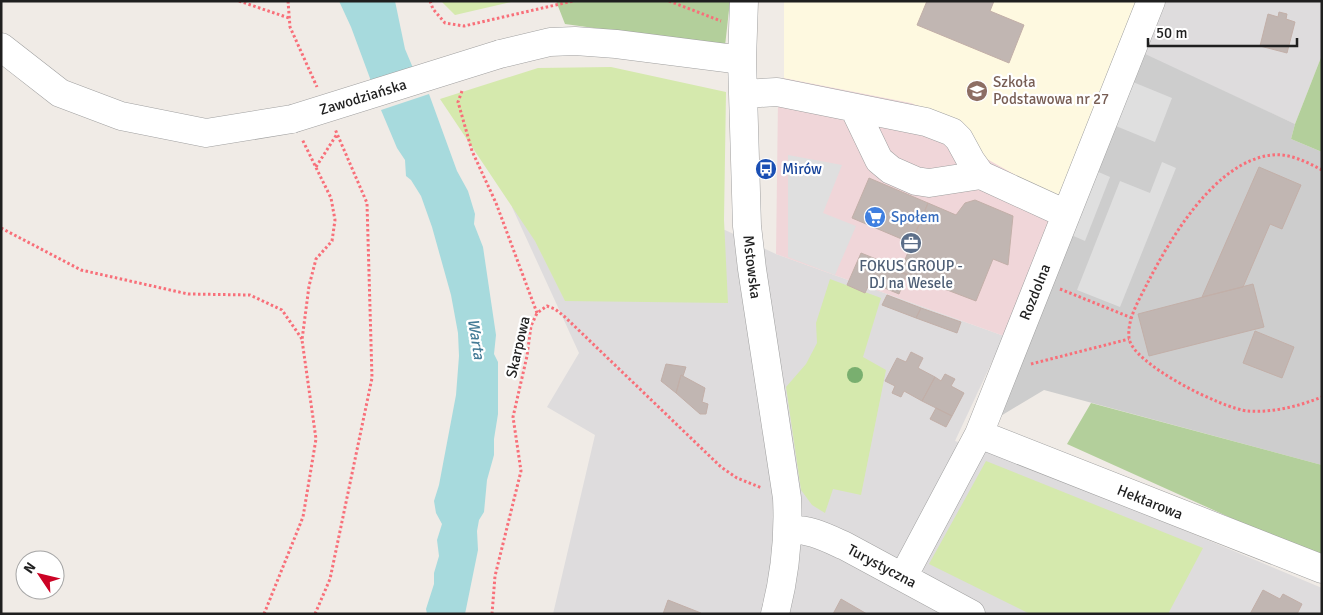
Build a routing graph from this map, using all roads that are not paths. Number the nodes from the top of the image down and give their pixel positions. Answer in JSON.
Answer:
{"nodes":[{"id":1,"x":744,"y":1,"type":"edge"},
{"id":2,"x":1151,"y":1,"type":"edge"},
{"id":3,"x":1,"y":47,"type":"edge"},
{"id":4,"x":742,"y":60,"type":"junction"},
{"id":5,"x":743,"y":94,"type":"junction"},
{"id":6,"x":854,"y":108,"type":"junction"},
{"id":7,"x":981,"y":175,"type":"junction"},
{"id":8,"x":1066,"y":214,"type":"junction"},
{"id":9,"x":979,"y":434,"type":"junction"},
{"id":10,"x":789,"y":530,"type":"junction"},
{"id":11,"x":1322,"y":570,"type":"edge"},
{"id":12,"x":904,"y":577,"type":"junction"},
{"id":13,"x":775,"y":614,"type":"edge"},
{"id":14,"x":972,"y":614,"type":"edge"}],
"edges":[{"from":1,"to":4,"type":"street","name":"Mstowska"},
{"from":2,"to":8,"type":"street","name":"Rozdolna"},
{"from":3,"to":4,"type":"street","name":"Zawodziańska","bridge":true},
{"from":4,"to":5,"type":"street","name":"Mstowska"},
{"from":5,"to":6,"type":"street"},
{"from":5,"to":10,"type":"street","name":"Mstowska"},
{"from":6,"to":7,"type":"street"},
{"from":6,"to":7,"type":"street"},
{"from":7,"to":8,"type":"street"},
{"from":8,"to":9,"type":"street","name":"Rozdolna"},
{"from":9,"to":11,"type":"street","name":"Hektarowa"},
{"from":9,"to":12,"type":"street","name":"Rozdolna"},
{"from":10,"to":12,"type":"street","name":"Turystyczna"},
{"from":10,"to":13,"type":"street","name":"Mstowska"},
{"from":12,"to":14,"type":"street","name":"Turystyczna"}]}
